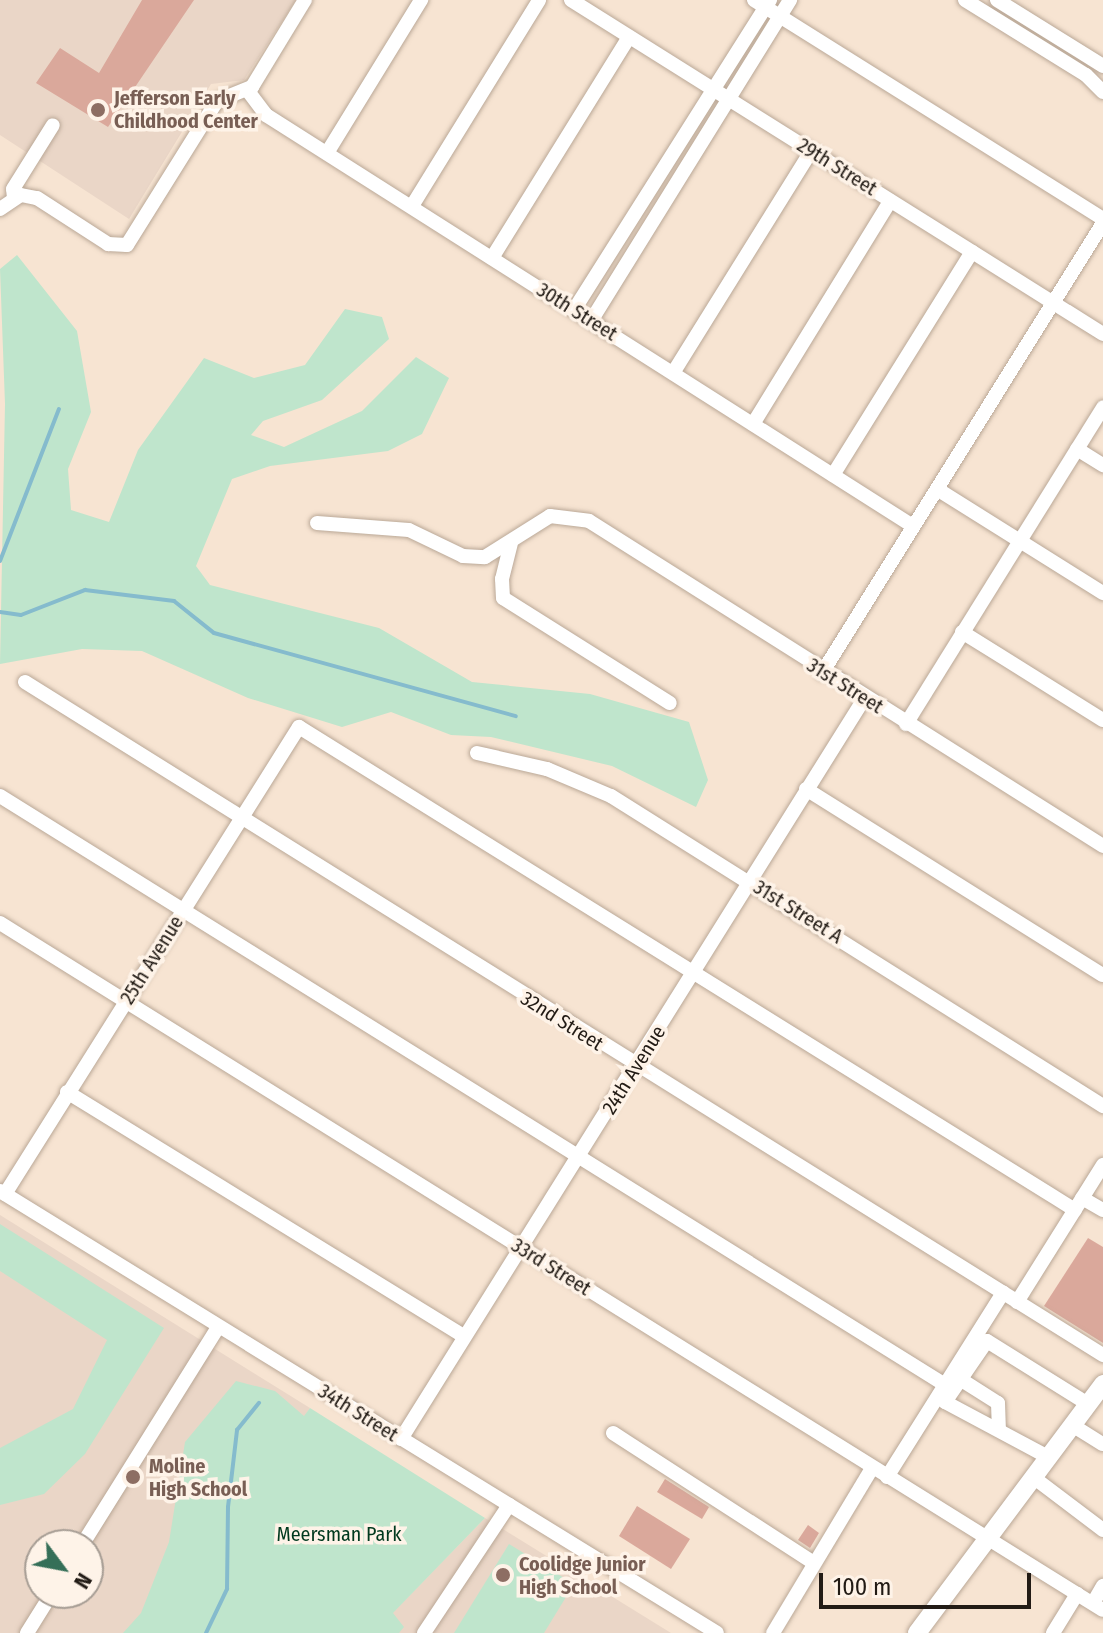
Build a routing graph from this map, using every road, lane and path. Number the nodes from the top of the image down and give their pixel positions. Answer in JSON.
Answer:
{"nodes":[{"id":1,"x":305,"y":0,"type":"edge"},
{"id":2,"x":421,"y":0,"type":"edge"},
{"id":3,"x":539,"y":0,"type":"edge"},
{"id":4,"x":571,"y":0,"type":"edge"},
{"id":5,"x":790,"y":0,"type":"edge"},
{"id":6,"x":965,"y":0,"type":"edge"},
{"id":7,"x":997,"y":0,"type":"edge"},
{"id":8,"x":763,"y":2,"type":"edge"},
{"id":9,"x":780,"y":17,"type":"junction"},
{"id":10,"x":629,"y":37,"type":"junction"},
{"id":11,"x":1103,"y":66,"type":"edge"},
{"id":12,"x":1101,"y":84,"type":"edge"},
{"id":13,"x":714,"y":89,"type":"junction"},
{"id":14,"x":248,"y":91,"type":"junction"},
{"id":15,"x":730,"y":99,"type":"junction"},
{"id":16,"x":53,"y":125,"type":"dead end"},
{"id":17,"x":811,"y":151,"type":"junction"},
{"id":18,"x":327,"y":153,"type":"junction"},
{"id":19,"x":14,"y":198,"type":"junction"},
{"id":20,"x":890,"y":201,"type":"junction"},
{"id":21,"x":412,"y":206,"type":"junction"},
{"id":22,"x":0,"y":209,"type":"edge"},
{"id":23,"x":1103,"y":221,"type":"edge"},
{"id":24,"x":972,"y":252,"type":"junction"},
{"id":25,"x":492,"y":258,"type":"junction"},
{"id":26,"x":1054,"y":303,"type":"junction"},
{"id":27,"x":574,"y":310,"type":"junction"},
{"id":28,"x":591,"y":321,"type":"junction"},
{"id":29,"x":1103,"y":334,"type":"edge"},
{"id":30,"x":673,"y":373,"type":"junction"},
{"id":31,"x":1103,"y":407,"type":"edge"},
{"id":32,"x":753,"y":424,"type":"junction"},
{"id":33,"x":1077,"y":449,"type":"junction"},
{"id":34,"x":1103,"y":465,"type":"edge"},
{"id":35,"x":833,"y":475,"type":"junction"},
{"id":36,"x":937,"y":489,"type":"junction"},
{"id":37,"x":317,"y":523,"type":"dead end"},
{"id":38,"x":913,"y":526,"type":"junction"},
{"id":39,"x":1019,"y":540,"type":"junction"},
{"id":40,"x":511,"y":543,"type":"junction"},
{"id":41,"x":1103,"y":593,"type":"edge"},
{"id":42,"x":962,"y":632,"type":"junction"},
{"id":43,"x":822,"y":673,"type":"junction"},
{"id":44,"x":25,"y":682,"type":"dead end"},
{"id":45,"x":864,"y":699,"type":"junction"},
{"id":46,"x":670,"y":703,"type":"dead end"},
{"id":47,"x":1103,"y":720,"type":"edge"},
{"id":48,"x":906,"y":724,"type":"junction"},
{"id":49,"x":477,"y":753,"type":"dead end"},
{"id":50,"x":806,"y":789,"type":"junction"},
{"id":51,"x":0,"y":796,"type":"edge"},
{"id":52,"x":242,"y":818,"type":"junction"},
{"id":53,"x":1103,"y":846,"type":"edge"},
{"id":54,"x":751,"y":881,"type":"junction"},
{"id":55,"x":184,"y":910,"type":"junction"},
{"id":56,"x":0,"y":923,"type":"edge"},
{"id":57,"x":694,"y":973,"type":"junction"},
{"id":58,"x":1103,"y":975,"type":"edge"},
{"id":59,"x":126,"y":1001,"type":"junction"},
{"id":60,"x":636,"y":1068,"type":"junction"},
{"id":61,"x":67,"y":1092,"type":"junction"},
{"id":62,"x":1103,"y":1106,"type":"edge"},
{"id":63,"x":579,"y":1158,"type":"junction"},
{"id":64,"x":1103,"y":1165,"type":"edge"},
{"id":65,"x":2,"y":1193,"type":"edge"},
{"id":66,"x":1078,"y":1204,"type":"junction"},
{"id":67,"x":1103,"y":1210,"type":"edge"},
{"id":68,"x":522,"y":1248,"type":"junction"},
{"id":69,"x":1003,"y":1293,"type":"junction"},
{"id":70,"x":1017,"y":1302,"type":"junction"},
{"id":71,"x":218,"y":1327,"type":"junction"},
{"id":72,"x":464,"y":1336,"type":"junction"},
{"id":73,"x":1103,"y":1355,"type":"edge"},
{"id":74,"x":960,"y":1379,"type":"junction"},
{"id":75,"x":1103,"y":1384,"type":"edge"},
{"id":76,"x":945,"y":1385,"type":"junction"},
{"id":77,"x":1088,"y":1404,"type":"junction"},
{"id":78,"x":1072,"y":1425,"type":"junction"},
{"id":79,"x":999,"y":1427,"type":"junction"},
{"id":80,"x":613,"y":1433,"type":"dead end"},
{"id":81,"x":401,"y":1439,"type":"junction"},
{"id":82,"x":1103,"y":1444,"type":"edge"},
{"id":83,"x":1048,"y":1457,"type":"junction"},
{"id":84,"x":872,"y":1468,"type":"junction"},
{"id":85,"x":887,"y":1477,"type":"junction"},
{"id":86,"x":1033,"y":1477,"type":"junction"},
{"id":87,"x":509,"y":1505,"type":"junction"},
{"id":88,"x":92,"y":1529,"type":"edge"},
{"id":89,"x":1103,"y":1530,"type":"edge"},
{"id":90,"x":988,"y":1540,"type":"junction"},
{"id":91,"x":814,"y":1563,"type":"junction"},
{"id":92,"x":1103,"y":1586,"type":"edge"},
{"id":93,"x":1077,"y":1594,"type":"junction"},
{"id":94,"x":1098,"y":1607,"type":"edge"},
{"id":95,"x":42,"y":1609,"type":"edge"},
{"id":96,"x":27,"y":1633,"type":"edge"},
{"id":97,"x":424,"y":1633,"type":"edge"},
{"id":98,"x":717,"y":1633,"type":"edge"},
{"id":99,"x":773,"y":1633,"type":"edge"},
{"id":100,"x":917,"y":1633,"type":"edge"},
{"id":101,"x":1053,"y":1633,"type":"edge"}],
"edges":[{"from":1,"to":14,"type":"street"},
{"from":2,"to":18,"type":"street"},
{"from":3,"to":21,"type":"street"},
{"from":4,"to":10,"type":"street","name":"29th Street"},
{"from":5,"to":9,"type":"street"},
{"from":6,"to":12,"type":"street"},
{"from":7,"to":11,"type":"street"},
{"from":8,"to":9,"type":"street"},
{"from":8,"to":13,"type":"street"},
{"from":9,"to":15,"type":"street"},
{"from":9,"to":23,"type":"street"},
{"from":10,"to":13,"type":"street","name":"29th Street"},
{"from":10,"to":25,"type":"street"},
{"from":13,"to":15,"type":"street","name":"29th Street"},
{"from":13,"to":27,"type":"street"},
{"from":14,"to":18,"type":"street","name":"30th Street"},
{"from":14,"to":19,"type":"street"},
{"from":15,"to":17,"type":"street","name":"29th Street"},
{"from":15,"to":28,"type":"street"},
{"from":16,"to":19,"type":"street"},
{"from":17,"to":20,"type":"street","name":"29th Street"},
{"from":17,"to":30,"type":"street"},
{"from":18,"to":21,"type":"street","name":"30th Street"},
{"from":19,"to":22,"type":"street"},
{"from":20,"to":24,"type":"street","name":"29th Street"},
{"from":20,"to":32,"type":"street"},
{"from":21,"to":25,"type":"street","name":"30th Street"},
{"from":23,"to":26,"type":"street"},
{"from":24,"to":26,"type":"street","name":"29th Street"},
{"from":24,"to":35,"type":"street"},
{"from":25,"to":27,"type":"street","name":"30th Street"},
{"from":26,"to":29,"type":"street","name":"29th Street"},
{"from":26,"to":36,"type":"street"},
{"from":27,"to":28,"type":"street","name":"30th Street"},
{"from":28,"to":30,"type":"street","name":"30th Street"},
{"from":30,"to":32,"type":"street","name":"30th Street"},
{"from":31,"to":33,"type":"street"},
{"from":32,"to":35,"type":"street","name":"30th Street"},
{"from":33,"to":34,"type":"street"},
{"from":33,"to":39,"type":"street"},
{"from":35,"to":38,"type":"street","name":"30th Street"},
{"from":36,"to":38,"type":"street"},
{"from":36,"to":39,"type":"street"},
{"from":37,"to":40,"type":"street"},
{"from":38,"to":43,"type":"street"},
{"from":39,"to":41,"type":"street"},
{"from":39,"to":42,"type":"street"},
{"from":40,"to":43,"type":"street","name":"31st Street"},
{"from":40,"to":46,"type":"street"},
{"from":42,"to":47,"type":"street"},
{"from":42,"to":48,"type":"street"},
{"from":43,"to":45,"type":"street","name":"31st Street"},
{"from":44,"to":52,"type":"street","name":"32nd Street"},
{"from":45,"to":48,"type":"street","name":"31st Street"},
{"from":45,"to":50,"type":"street","name":"24th Avenue"},
{"from":48,"to":53,"type":"street","name":"31st Street"},
{"from":49,"to":54,"type":"street","name":"31st Street A"},
{"from":50,"to":54,"type":"street","name":"24th Avenue"},
{"from":50,"to":58,"type":"street"},
{"from":51,"to":55,"type":"street"},
{"from":52,"to":55,"type":"street","name":"25th Avenue"},
{"from":52,"to":57,"type":"street","name":"25th Avenue"},
{"from":52,"to":60,"type":"street","name":"32nd Street"},
{"from":54,"to":57,"type":"street","name":"24th Avenue"},
{"from":54,"to":62,"type":"street","name":"31st Street A"},
{"from":55,"to":59,"type":"street","name":"25th Avenue"},
{"from":55,"to":63,"type":"street"},
{"from":56,"to":59,"type":"street","name":"33rd Street"},
{"from":57,"to":60,"type":"street","name":"24th Avenue"},
{"from":57,"to":66,"type":"street"},
{"from":59,"to":61,"type":"street","name":"25th Avenue"},
{"from":59,"to":68,"type":"street","name":"33rd Street"},
{"from":60,"to":63,"type":"street","name":"24th Avenue"},
{"from":60,"to":69,"type":"street","name":"32nd Street"},
{"from":61,"to":65,"type":"street","name":"25th Avenue"},
{"from":61,"to":72,"type":"street"},
{"from":63,"to":68,"type":"street","name":"24th Avenue"},
{"from":63,"to":76,"type":"street"},
{"from":64,"to":66,"type":"street"},
{"from":65,"to":71,"type":"street","name":"34th Street"},
{"from":66,"to":67,"type":"street"},
{"from":66,"to":70,"type":"street"},
{"from":68,"to":72,"type":"street","name":"24th Avenue"},
{"from":68,"to":84,"type":"street","name":"33rd Street"},
{"from":69,"to":70,"type":"street","name":"32nd Street"},
{"from":69,"to":76,"type":"street"},
{"from":70,"to":73,"type":"street","name":"32nd Street"},
{"from":71,"to":81,"type":"street","name":"34th Street"},
{"from":71,"to":88,"type":"street"},
{"from":72,"to":81,"type":"street","name":"24th Avenue"},
{"from":74,"to":77,"type":"street"},
{"from":74,"to":79,"type":"street"},
{"from":74,"to":79,"type":"street"},
{"from":75,"to":77,"type":"main road"},
{"from":76,"to":85,"type":"street"},
{"from":77,"to":78,"type":"main road"},
{"from":78,"to":82,"type":"street"},
{"from":78,"to":83,"type":"main road"},
{"from":79,"to":83,"type":"street"},
{"from":80,"to":91,"type":"street"},
{"from":81,"to":87,"type":"street","name":"34th Street"},
{"from":83,"to":86,"type":"main road"},
{"from":84,"to":85,"type":"street","name":"33rd Street"},
{"from":84,"to":91,"type":"street"},
{"from":85,"to":90,"type":"street","name":"33rd Street"},
{"from":86,"to":89,"type":"street"},
{"from":86,"to":90,"type":"main road"},
{"from":87,"to":97,"type":"street"},
{"from":87,"to":98,"type":"street","name":"34th Street"},
{"from":90,"to":93,"type":"street","name":"33rd Street"},
{"from":90,"to":100,"type":"main road"},
{"from":91,"to":99,"type":"street"},
{"from":92,"to":94,"type":"street"},
{"from":93,"to":94,"type":"street","name":"33rd Street"},
{"from":93,"to":101,"type":"street"},
{"from":95,"to":96,"type":"street"}]}
